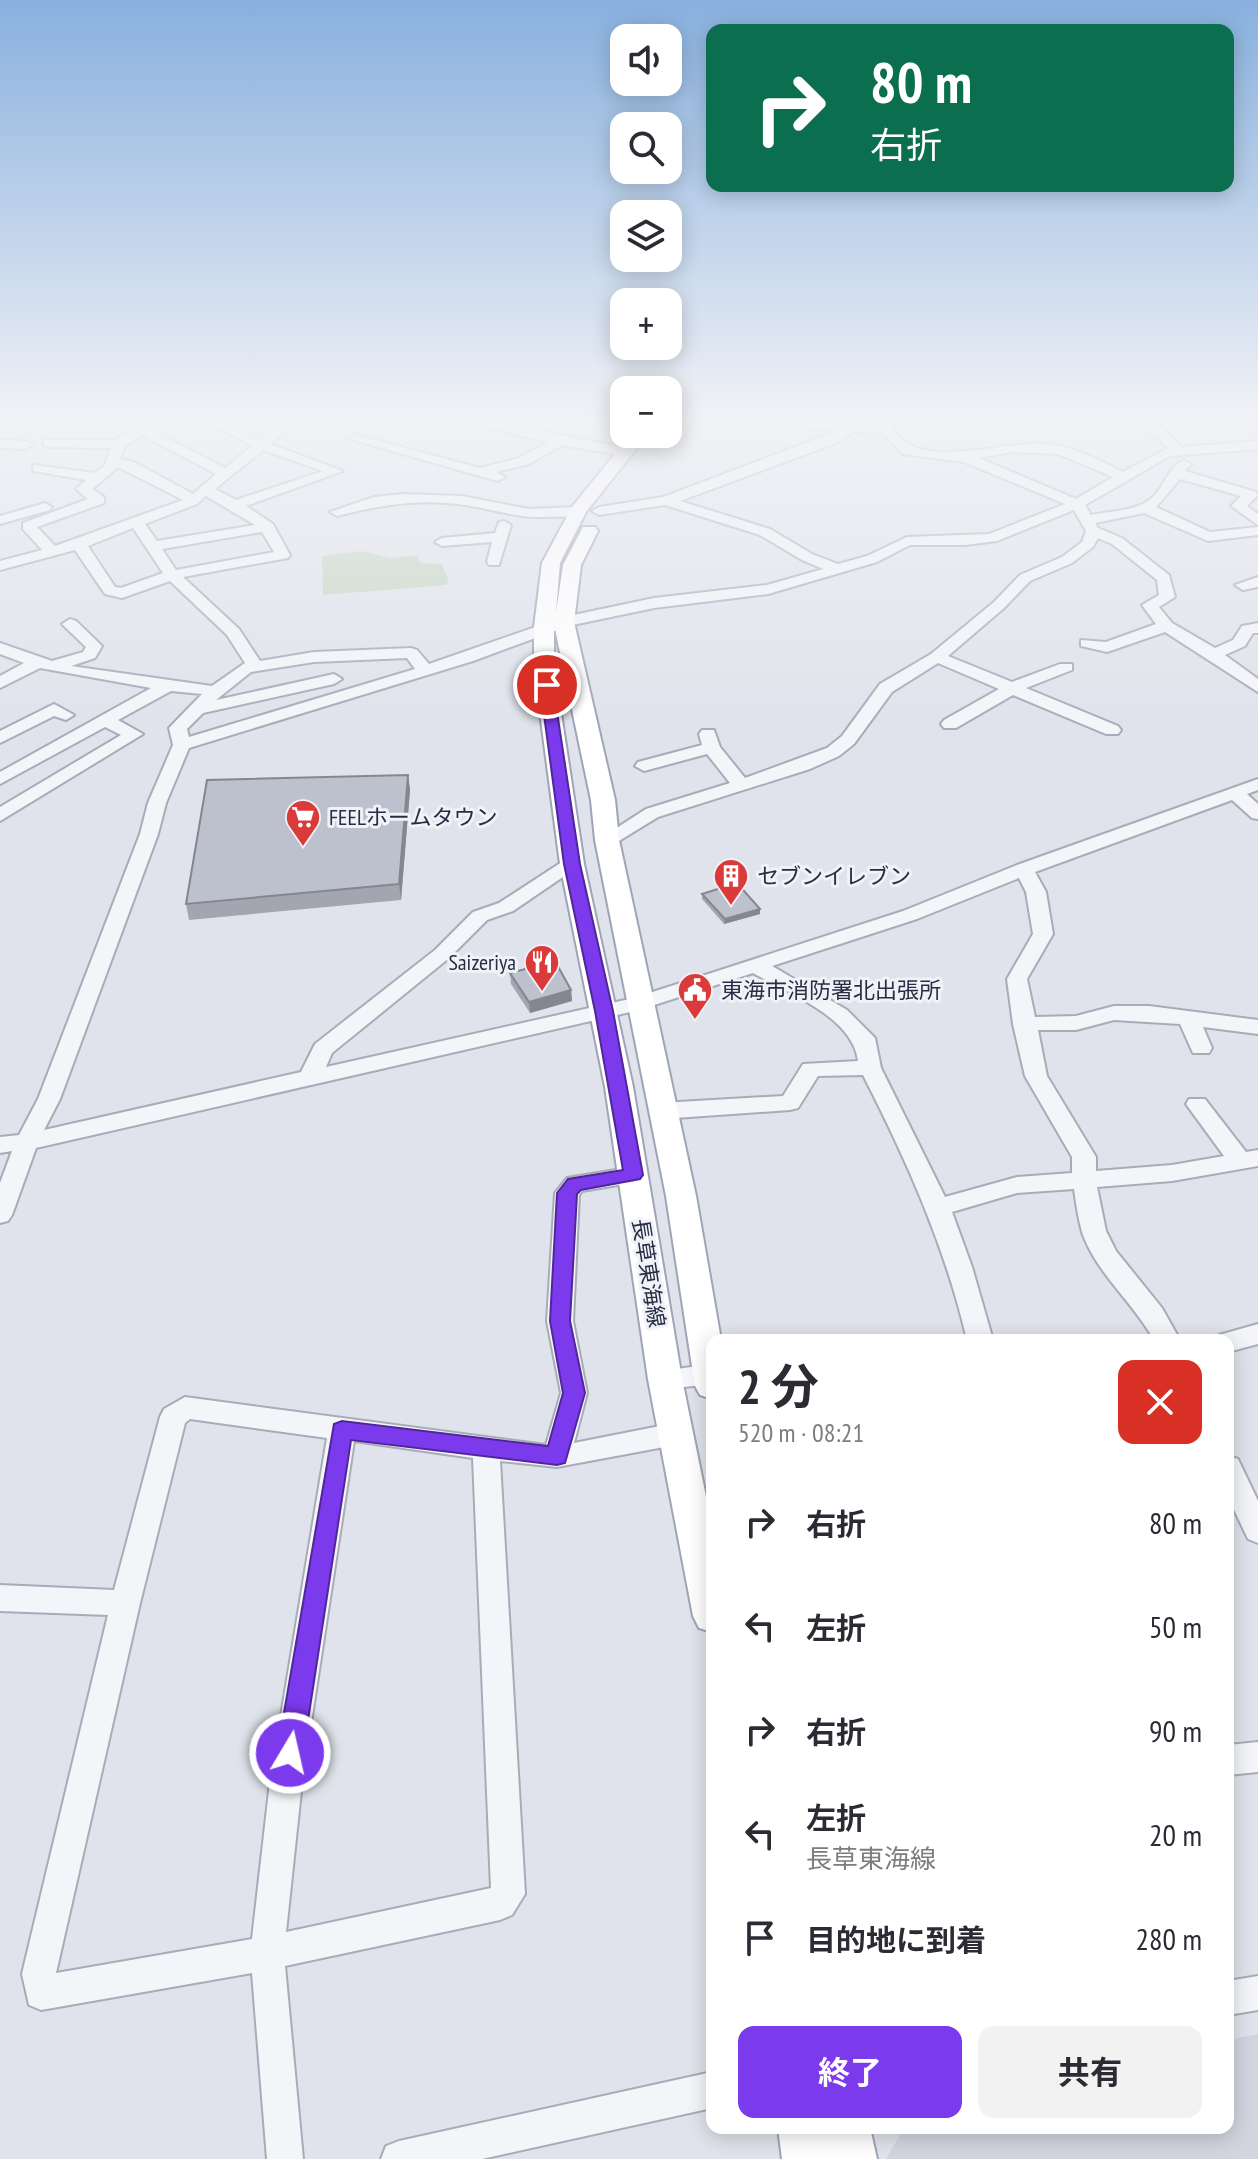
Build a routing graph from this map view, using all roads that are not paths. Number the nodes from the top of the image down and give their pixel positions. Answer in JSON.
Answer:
{"nodes":[{"id":1,"x":45,"y":520,"type":"edge"},
{"id":2,"x":146,"y":520,"type":"edge"},
{"id":3,"x":257,"y":520,"type":"edge"},
{"id":4,"x":505,"y":520,"type":"edge"},
{"id":5,"x":583,"y":520,"type":"edge"},
{"id":6,"x":726,"y":520,"type":"edge"},
{"id":7,"x":1038,"y":520,"type":"edge"},
{"id":8,"x":1087,"y":520,"type":"edge"},
{"id":9,"x":1110,"y":520,"type":"edge"},
{"id":10,"x":1171,"y":520,"type":"edge"},
{"id":11,"x":137,"y":523,"type":"junction"},
{"id":12,"x":1091,"y":526,"type":"junction"},
{"id":13,"x":268,"y":527,"type":"junction"},
{"id":14,"x":1258,"y":531,"type":"edge"},
{"id":15,"x":501,"y":537,"type":"junction"},
{"id":16,"x":442,"y":542,"type":"dead end"},
{"id":17,"x":79,"y":544,"type":"junction"},
{"id":18,"x":155,"y":546,"type":"junction"},
{"id":19,"x":52,"y":552,"type":"junction"},
{"id":20,"x":494,"y":562,"type":"dead end"},
{"id":21,"x":0,"y":566,"type":"edge"},
{"id":22,"x":837,"y":569,"type":"junction"},
{"id":23,"x":172,"y":575,"type":"junction"},
{"id":24,"x":70,"y":624,"type":"dead end"},
{"id":25,"x":554,"y":624,"type":"junction"},
{"id":26,"x":1166,"y":626,"type":"junction"},
{"id":27,"x":1258,"y":628,"type":"edge"},
{"id":28,"x":1087,"y":643,"type":"dead end"},
{"id":29,"x":0,"y":648,"type":"edge"},
{"id":30,"x":1214,"y":654,"type":"junction"},
{"id":31,"x":314,"y":657,"type":"junction"},
{"id":32,"x":937,"y":657,"type":"junction"},
{"id":33,"x":38,"y":662,"type":"junction"},
{"id":34,"x":56,"y":666,"type":"junction"},
{"id":35,"x":256,"y":667,"type":"junction"},
{"id":36,"x":1066,"y":667,"type":"dead end"},
{"id":37,"x":426,"y":671,"type":"junction"},
{"id":38,"x":334,"y":679,"type":"junction"},
{"id":39,"x":0,"y":683,"type":"edge"},
{"id":40,"x":169,"y":685,"type":"junction"},
{"id":41,"x":1258,"y":687,"type":"edge"},
{"id":42,"x":1012,"y":688,"type":"junction"},
{"id":43,"x":215,"y":691,"type":"junction"},
{"id":44,"x":347,"y":694,"type":"junction"},
{"id":45,"x":197,"y":709,"type":"junction"},
{"id":46,"x":66,"y":715,"type":"dead end"},
{"id":47,"x":105,"y":721,"type":"junction"},
{"id":48,"x":950,"y":724,"type":"dead end"},
{"id":49,"x":1112,"y":730,"type":"dead end"},
{"id":50,"x":0,"y":738,"type":"edge"},
{"id":51,"x":182,"y":745,"type":"junction"},
{"id":52,"x":644,"y":766,"type":"dead end"},
{"id":53,"x":0,"y":779,"type":"edge"},
{"id":54,"x":740,"y":784,"type":"junction"},
{"id":55,"x":1258,"y":784,"type":"edge"},
{"id":56,"x":1235,"y":793,"type":"junction"},
{"id":57,"x":1258,"y":814,"type":"edge"},
{"id":58,"x":0,"y":815,"type":"edge"},
{"id":59,"x":607,"y":840,"type":"junction"},
{"id":60,"x":572,"y":864,"type":"junction"},
{"id":61,"x":1024,"y":869,"type":"junction"},
{"id":62,"x":757,"y":966,"type":"junction"},
{"id":63,"x":639,"y":1003,"type":"junction"},
{"id":64,"x":604,"y":1011,"type":"junction"},
{"id":65,"x":1188,"y":1017,"type":"junction"},
{"id":66,"x":1024,"y":1024,"type":"junction"},
{"id":67,"x":1258,"y":1027,"type":"edge"},
{"id":68,"x":1201,"y":1048,"type":"dead end"},
{"id":69,"x":870,"y":1068,"type":"junction"},
{"id":70,"x":309,"y":1080,"type":"junction"},
{"id":71,"x":1197,"y":1104,"type":"dead end"},
{"id":72,"x":661,"y":1111,"type":"junction"},
{"id":73,"x":27,"y":1142,"type":"junction"},
{"id":74,"x":0,"y":1145,"type":"edge"},
{"id":75,"x":1248,"y":1159,"type":"edge"},
{"id":76,"x":634,"y":1175,"type":"junction"},
{"id":77,"x":1084,"y":1182,"type":"junction"},
{"id":78,"x":940,"y":1207,"type":"junction"},
{"id":79,"x":0,"y":1215,"type":"edge"},
{"id":80,"x":979,"y":1334,"type":"edge"},
{"id":81,"x":1164,"y":1334,"type":"edge"},
{"id":82,"x":1258,"y":1334,"type":"edge"},
{"id":83,"x":1234,"y":1340,"type":"edge"},
{"id":84,"x":706,"y":1348,"type":"edge"},
{"id":85,"x":706,"y":1378,"type":"edge"},
{"id":86,"x":665,"y":1379,"type":"junction"},
{"id":87,"x":342,"y":1430,"type":"junction"},
{"id":88,"x":675,"y":1434,"type":"junction"},
{"id":89,"x":486,"y":1447,"type":"junction"},
{"id":90,"x":557,"y":1456,"type":"junction"},
{"id":91,"x":1234,"y":1480,"type":"edge"},
{"id":92,"x":1258,"y":1531,"type":"edge"},
{"id":93,"x":706,"y":1586,"type":"edge"},
{"id":94,"x":0,"y":1598,"type":"edge"},
{"id":95,"x":125,"y":1603,"type":"junction"},
{"id":96,"x":1258,"y":1757,"type":"edge"},
{"id":97,"x":1234,"y":1759,"type":"edge"},
{"id":98,"x":267,"y":1953,"type":"junction"},
{"id":99,"x":1258,"y":1993,"type":"edge"},
{"id":100,"x":1234,"y":1997,"type":"edge"},
{"id":101,"x":706,"y":2091,"type":"edge"},
{"id":102,"x":802,"y":2134,"type":"edge"},
{"id":103,"x":848,"y":2134,"type":"edge"},
{"id":104,"x":285,"y":2159,"type":"edge"},
{"id":105,"x":399,"y":2159,"type":"edge"},
{"id":106,"x":806,"y":2159,"type":"edge"},
{"id":107,"x":853,"y":2159,"type":"edge"}],
"edges":[{"from":1,"to":19,"type":"street"},
{"from":2,"to":11,"type":"street"},
{"from":3,"to":13,"type":"street"},
{"from":4,"to":15,"type":"street"},
{"from":5,"to":25,"type":"main road","name":"長草東海線"},
{"from":6,"to":22,"type":"street"},
{"from":7,"to":22,"type":"street"},
{"from":8,"to":12,"type":"street"},
{"from":9,"to":12,"type":"street"},
{"from":10,"to":14,"type":"street"},
{"from":11,"to":17,"type":"street"},
{"from":11,"to":18,"type":"street"},
{"from":12,"to":26,"type":"street"},
{"from":12,"to":32,"type":"street"},
{"from":13,"to":18,"type":"street"},
{"from":13,"to":23,"type":"street"},
{"from":15,"to":16,"type":"street"},
{"from":15,"to":20,"type":"street"},
{"from":17,"to":19,"type":"street"},
{"from":17,"to":23,"type":"street"},
{"from":18,"to":23,"type":"street"},
{"from":19,"to":21,"type":"street"},
{"from":22,"to":25,"type":"street"},
{"from":23,"to":35,"type":"street"},
{"from":24,"to":34,"type":"street"},
{"from":25,"to":37,"type":"street"},
{"from":25,"to":59,"type":"main road","name":"長草東海線"},
{"from":25,"to":60,"type":"main road","name":"長草東海線"},
{"from":26,"to":28,"type":"street"},
{"from":26,"to":30,"type":"street"},
{"from":27,"to":30,"type":"street"},
{"from":29,"to":33,"type":"street"},
{"from":30,"to":41,"type":"street"},
{"from":31,"to":35,"type":"street"},
{"from":31,"to":37,"type":"street"},
{"from":31,"to":38,"type":"street"},
{"from":32,"to":42,"type":"street"},
{"from":32,"to":54,"type":"street"},
{"from":33,"to":34,"type":"street"},
{"from":33,"to":39,"type":"street"},
{"from":34,"to":40,"type":"street"},
{"from":35,"to":43,"type":"street"},
{"from":36,"to":42,"type":"street"},
{"from":37,"to":44,"type":"street"},
{"from":38,"to":44,"type":"street"},
{"from":38,"to":45,"type":"street"},
{"from":40,"to":43,"type":"street"},
{"from":40,"to":47,"type":"street"},
{"from":42,"to":48,"type":"street"},
{"from":42,"to":49,"type":"street"},
{"from":43,"to":45,"type":"street"},
{"from":44,"to":51,"type":"street"},
{"from":45,"to":51,"type":"street"},
{"from":46,"to":50,"type":"street"},
{"from":47,"to":53,"type":"street"},
{"from":47,"to":58,"type":"street"},
{"from":51,"to":73,"type":"street"},
{"from":52,"to":54,"type":"street"},
{"from":54,"to":59,"type":"street"},
{"from":55,"to":56,"type":"street"},
{"from":56,"to":57,"type":"street"},
{"from":56,"to":61,"type":"street"},
{"from":59,"to":63,"type":"main road","name":"長草東海線"},
{"from":60,"to":64,"type":"main road","name":"長草東海線"},
{"from":60,"to":70,"type":"street"},
{"from":61,"to":62,"type":"street"},
{"from":61,"to":66,"type":"street"},
{"from":62,"to":63,"type":"street"},
{"from":62,"to":69,"type":"street"},
{"from":63,"to":64,"type":"street"},
{"from":63,"to":72,"type":"main road","name":"長草東海線"},
{"from":64,"to":70,"type":"street"},
{"from":64,"to":76,"type":"main road","name":"長草東海線"},
{"from":65,"to":66,"type":"street"},
{"from":65,"to":67,"type":"street"},
{"from":65,"to":68,"type":"street"},
{"from":66,"to":77,"type":"street"},
{"from":69,"to":72,"type":"street"},
{"from":69,"to":78,"type":"street"},
{"from":70,"to":73,"type":"street"},
{"from":71,"to":75,"type":"street"},
{"from":72,"to":84,"type":"main road","name":"長草東海線"},
{"from":73,"to":74,"type":"street"},
{"from":73,"to":79,"type":"street"},
{"from":75,"to":77,"type":"street"},
{"from":76,"to":86,"type":"main road","name":"長草東海線"},
{"from":76,"to":90,"type":"street"},
{"from":77,"to":78,"type":"street"},
{"from":77,"to":81,"type":"street"},
{"from":78,"to":80,"type":"street"},
{"from":82,"to":83,"type":"street"},
{"from":85,"to":86,"type":"street"},
{"from":86,"to":88,"type":"main road","name":"長草東海線"},
{"from":87,"to":89,"type":"street"},
{"from":87,"to":95,"type":"street"},
{"from":87,"to":98,"type":"street"},
{"from":88,"to":90,"type":"street"},
{"from":88,"to":93,"type":"main road","name":"長草東海線"},
{"from":89,"to":90,"type":"street"},
{"from":89,"to":98,"type":"street"},
{"from":91,"to":92,"type":"street"},
{"from":94,"to":95,"type":"street"},
{"from":95,"to":98,"type":"street"},
{"from":96,"to":97,"type":"street"},
{"from":98,"to":104,"type":"street"},
{"from":99,"to":100,"type":"street"},
{"from":101,"to":105,"type":"street"},
{"from":102,"to":106,"type":"main road"},
{"from":103,"to":107,"type":"main road"}]}
